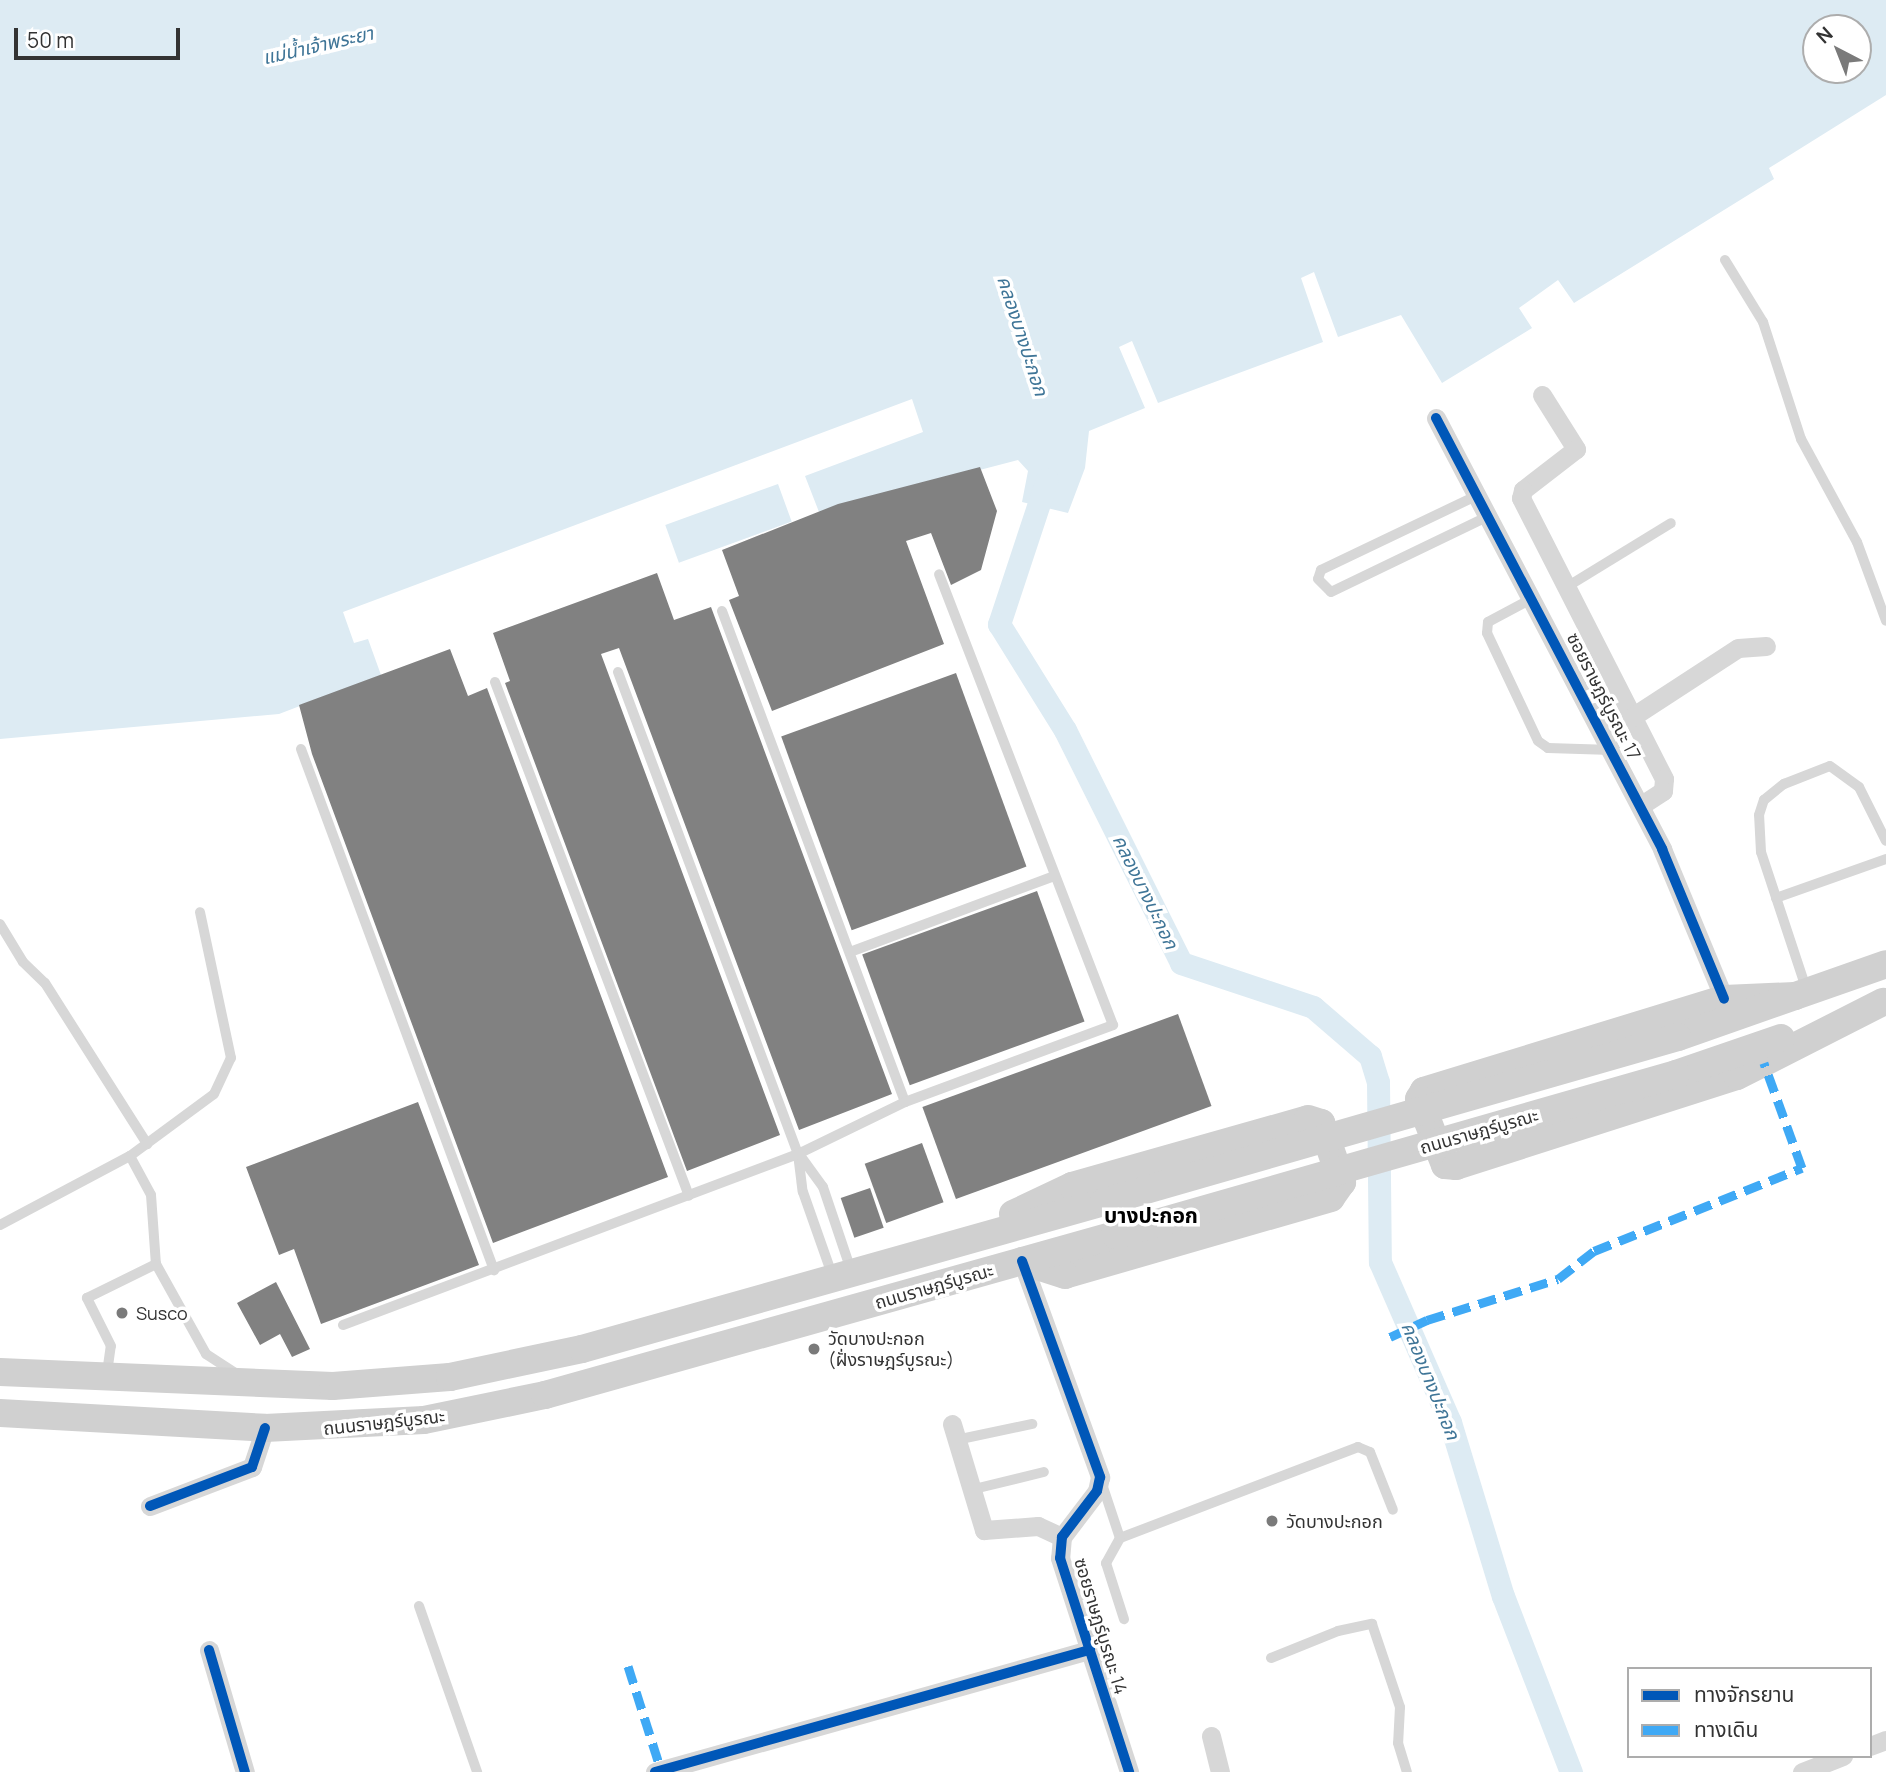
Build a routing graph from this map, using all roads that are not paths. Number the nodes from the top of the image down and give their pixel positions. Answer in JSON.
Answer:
{"nodes":[{"id":1,"x":1725,"y":260,"type":"dead end"},
{"id":2,"x":1542,"y":395,"type":"dead end"},
{"id":3,"x":1436,"y":418,"type":"dead end"},
{"id":4,"x":1478,"y":495,"type":"junction"},
{"id":5,"x":1489,"y":516,"type":"junction"},
{"id":6,"x":1671,"y":523,"type":"dead end"},
{"id":7,"x":939,"y":574,"type":"dead end"},
{"id":8,"x":1565,"y":589,"type":"junction"},
{"id":9,"x":1534,"y":598,"type":"junction"},
{"id":10,"x":722,"y":611,"type":"dead end"},
{"id":11,"x":1886,"y":621,"type":"edge"},
{"id":12,"x":1766,"y":646,"type":"dead end"},
{"id":13,"x":618,"y":672,"type":"dead end"},
{"id":14,"x":495,"y":681,"type":"dead end"},
{"id":15,"x":1632,"y":717,"type":"junction"},
{"id":16,"x":300,"y":749,"type":"dead end"},
{"id":17,"x":1612,"y":750,"type":"junction"},
{"id":18,"x":1640,"y":806,"type":"junction"},
{"id":19,"x":1886,"y":841,"type":"edge"},
{"id":20,"x":1886,"y":859,"type":"edge"},
{"id":21,"x":1054,"y":876,"type":"junction"},
{"id":22,"x":1776,"y":898,"type":"junction"},
{"id":23,"x":200,"y":912,"type":"dead end"},
{"id":24,"x":0,"y":924,"type":"edge"},
{"id":25,"x":850,"y":952,"type":"junction"},
{"id":26,"x":1886,"y":964,"type":"edge"},
{"id":27,"x":1801,"y":994,"type":"junction"},
{"id":28,"x":1724,"y":999,"type":"junction"},
{"id":29,"x":1884,"y":1001,"type":"edge"},
{"id":30,"x":905,"y":1102,"type":"junction"},
{"id":31,"x":147,"y":1144,"type":"junction"},
{"id":32,"x":798,"y":1154,"type":"junction"},
{"id":33,"x":130,"y":1156,"type":"junction"},
{"id":34,"x":689,"y":1196,"type":"junction"},
{"id":35,"x":0,"y":1225,"type":"edge"},
{"id":36,"x":948,"y":1246,"type":"junction"},
{"id":37,"x":1022,"y":1261,"type":"junction"},
{"id":38,"x":156,"y":1264,"type":"junction"},
{"id":39,"x":494,"y":1270,"type":"junction"},
{"id":40,"x":842,"y":1274,"type":"junction"},
{"id":41,"x":343,"y":1325,"type":"dead end"},
{"id":42,"x":0,"y":1372,"type":"edge"},
{"id":43,"x":106,"y":1377,"type":"junction"},
{"id":44,"x":252,"y":1384,"type":"junction"},
{"id":45,"x":0,"y":1413,"type":"edge"},
{"id":46,"x":1032,"y":1424,"type":"dead end"},
{"id":47,"x":265,"y":1428,"type":"junction"},
{"id":48,"x":954,"y":1432,"type":"joint"},
{"id":49,"x":1044,"y":1472,"type":"dead end"},
{"id":50,"x":1100,"y":1477,"type":"junction"},
{"id":51,"x":970,"y":1490,"type":"junction"},
{"id":52,"x":150,"y":1506,"type":"dead end"},
{"id":53,"x":1393,"y":1510,"type":"dead end"},
{"id":54,"x":1062,"y":1537,"type":"junction"},
{"id":55,"x":1120,"y":1538,"type":"junction"},
{"id":56,"x":419,"y":1606,"type":"dead end"},
{"id":57,"x":1124,"y":1619,"type":"dead end"},
{"id":58,"x":209,"y":1650,"type":"dead end"},
{"id":59,"x":1090,"y":1650,"type":"junction"},
{"id":60,"x":1271,"y":1658,"type":"dead end"},
{"id":61,"x":1211,"y":1736,"type":"dead end"},
{"id":62,"x":1838,"y":1758,"type":"edge"},
{"id":63,"x":245,"y":1772,"type":"edge"},
{"id":64,"x":477,"y":1772,"type":"edge"},
{"id":65,"x":654,"y":1772,"type":"edge"},
{"id":66,"x":1129,"y":1772,"type":"edge"},
{"id":67,"x":1220,"y":1772,"type":"edge"},
{"id":68,"x":1407,"y":1772,"type":"edge"},
{"id":69,"x":1802,"y":1772,"type":"edge"}],
"edges":[{"from":1,"to":11,"type":"lane"},
{"from":2,"to":8,"type":"street"},
{"from":3,"to":4,"type":"street","name":"ซอยราษฎร์บูรณะ 17"},
{"from":4,"to":5,"type":"street","name":"ซอยราษฎร์บูรณะ 17"},
{"from":4,"to":5,"type":"lane"},
{"from":5,"to":9,"type":"street","name":"ซอยราษฎร์บูรณะ 17"},
{"from":6,"to":8,"type":"lane"},
{"from":7,"to":21,"type":"lane"},
{"from":8,"to":15,"type":"street"},
{"from":9,"to":17,"type":"street","name":"ซอยราษฎร์บูรณะ 17"},
{"from":9,"to":17,"type":"lane"},
{"from":10,"to":25,"type":"lane"},
{"from":12,"to":15,"type":"street"},
{"from":13,"to":32,"type":"lane"},
{"from":14,"to":34,"type":"lane"},
{"from":15,"to":18,"type":"street"},
{"from":16,"to":39,"type":"lane"},
{"from":17,"to":18,"type":"street","name":"ซอยราษฎร์บูรณะ 17"},
{"from":18,"to":28,"type":"street","name":"ซอยราษฎร์บูรณะ 17"},
{"from":19,"to":22,"type":"lane"},
{"from":20,"to":22,"type":"lane"},
{"from":21,"to":25,"type":"lane"},
{"from":21,"to":30,"type":"lane"},
{"from":22,"to":27,"type":"lane"},
{"from":23,"to":31,"type":"lane"},
{"from":24,"to":31,"type":"lane"},
{"from":25,"to":30,"type":"lane"},
{"from":26,"to":27,"type":"main road","name":"ถนนราษฎร์บูรณะ"},
{"from":27,"to":28,"type":"main road"},
{"from":27,"to":36,"type":"main road","name":"ถนนราษฎร์บูรณะ","bridge":true},
{"from":28,"to":29,"type":"main road"},
{"from":29,"to":37,"type":"main road","name":"ถนนราษฎร์บูรณะ","bridge":true},
{"from":30,"to":32,"type":"lane"},
{"from":31,"to":33,"type":"lane"},
{"from":32,"to":34,"type":"lane"},
{"from":32,"to":40,"type":"lane"},
{"from":32,"to":40,"type":"lane"},
{"from":33,"to":35,"type":"lane"},
{"from":33,"to":38,"type":"lane"},
{"from":34,"to":39,"type":"lane"},
{"from":36,"to":37,"type":"main road"},
{"from":36,"to":40,"type":"main road","name":"ถนนราษฎร์บูรณะ"},
{"from":37,"to":47,"type":"main road","name":"ถนนราษฎร์บูรณะ"},
{"from":37,"to":50,"type":"street"},
{"from":38,"to":43,"type":"lane"},
{"from":38,"to":44,"type":"lane"},
{"from":39,"to":41,"type":"lane"},
{"from":40,"to":44,"type":"main road","name":"ถนนราษฎร์บูรณะ"},
{"from":42,"to":43,"type":"main road","name":"ถนนราษฎร์บูรณะ"},
{"from":43,"to":44,"type":"main road","name":"ถนนราษฎร์บูรณะ"},
{"from":45,"to":47,"type":"main road","name":"ถนนราษฎร์บูรณะ"},
{"from":46,"to":48,"type":"lane"},
{"from":47,"to":52,"type":"street"},
{"from":48,"to":51,"type":"street"},
{"from":49,"to":51,"type":"lane"},
{"from":50,"to":54,"type":"street","name":"ซอยราษฎร์บูรณะ 14"},
{"from":50,"to":55,"type":"lane"},
{"from":51,"to":54,"type":"street"},
{"from":53,"to":55,"type":"lane"},
{"from":54,"to":59,"type":"street","name":"ซอยราษฎร์บูรณะ 14"},
{"from":55,"to":57,"type":"lane"},
{"from":56,"to":64,"type":"lane"},
{"from":58,"to":63,"type":"street"},
{"from":59,"to":65,"type":"street"},
{"from":59,"to":66,"type":"street","name":"ซอยราษฎร์บูรณะ 14"},
{"from":60,"to":68,"type":"lane"},
{"from":61,"to":67,"type":"street"},
{"from":62,"to":69,"type":"street"}]}
